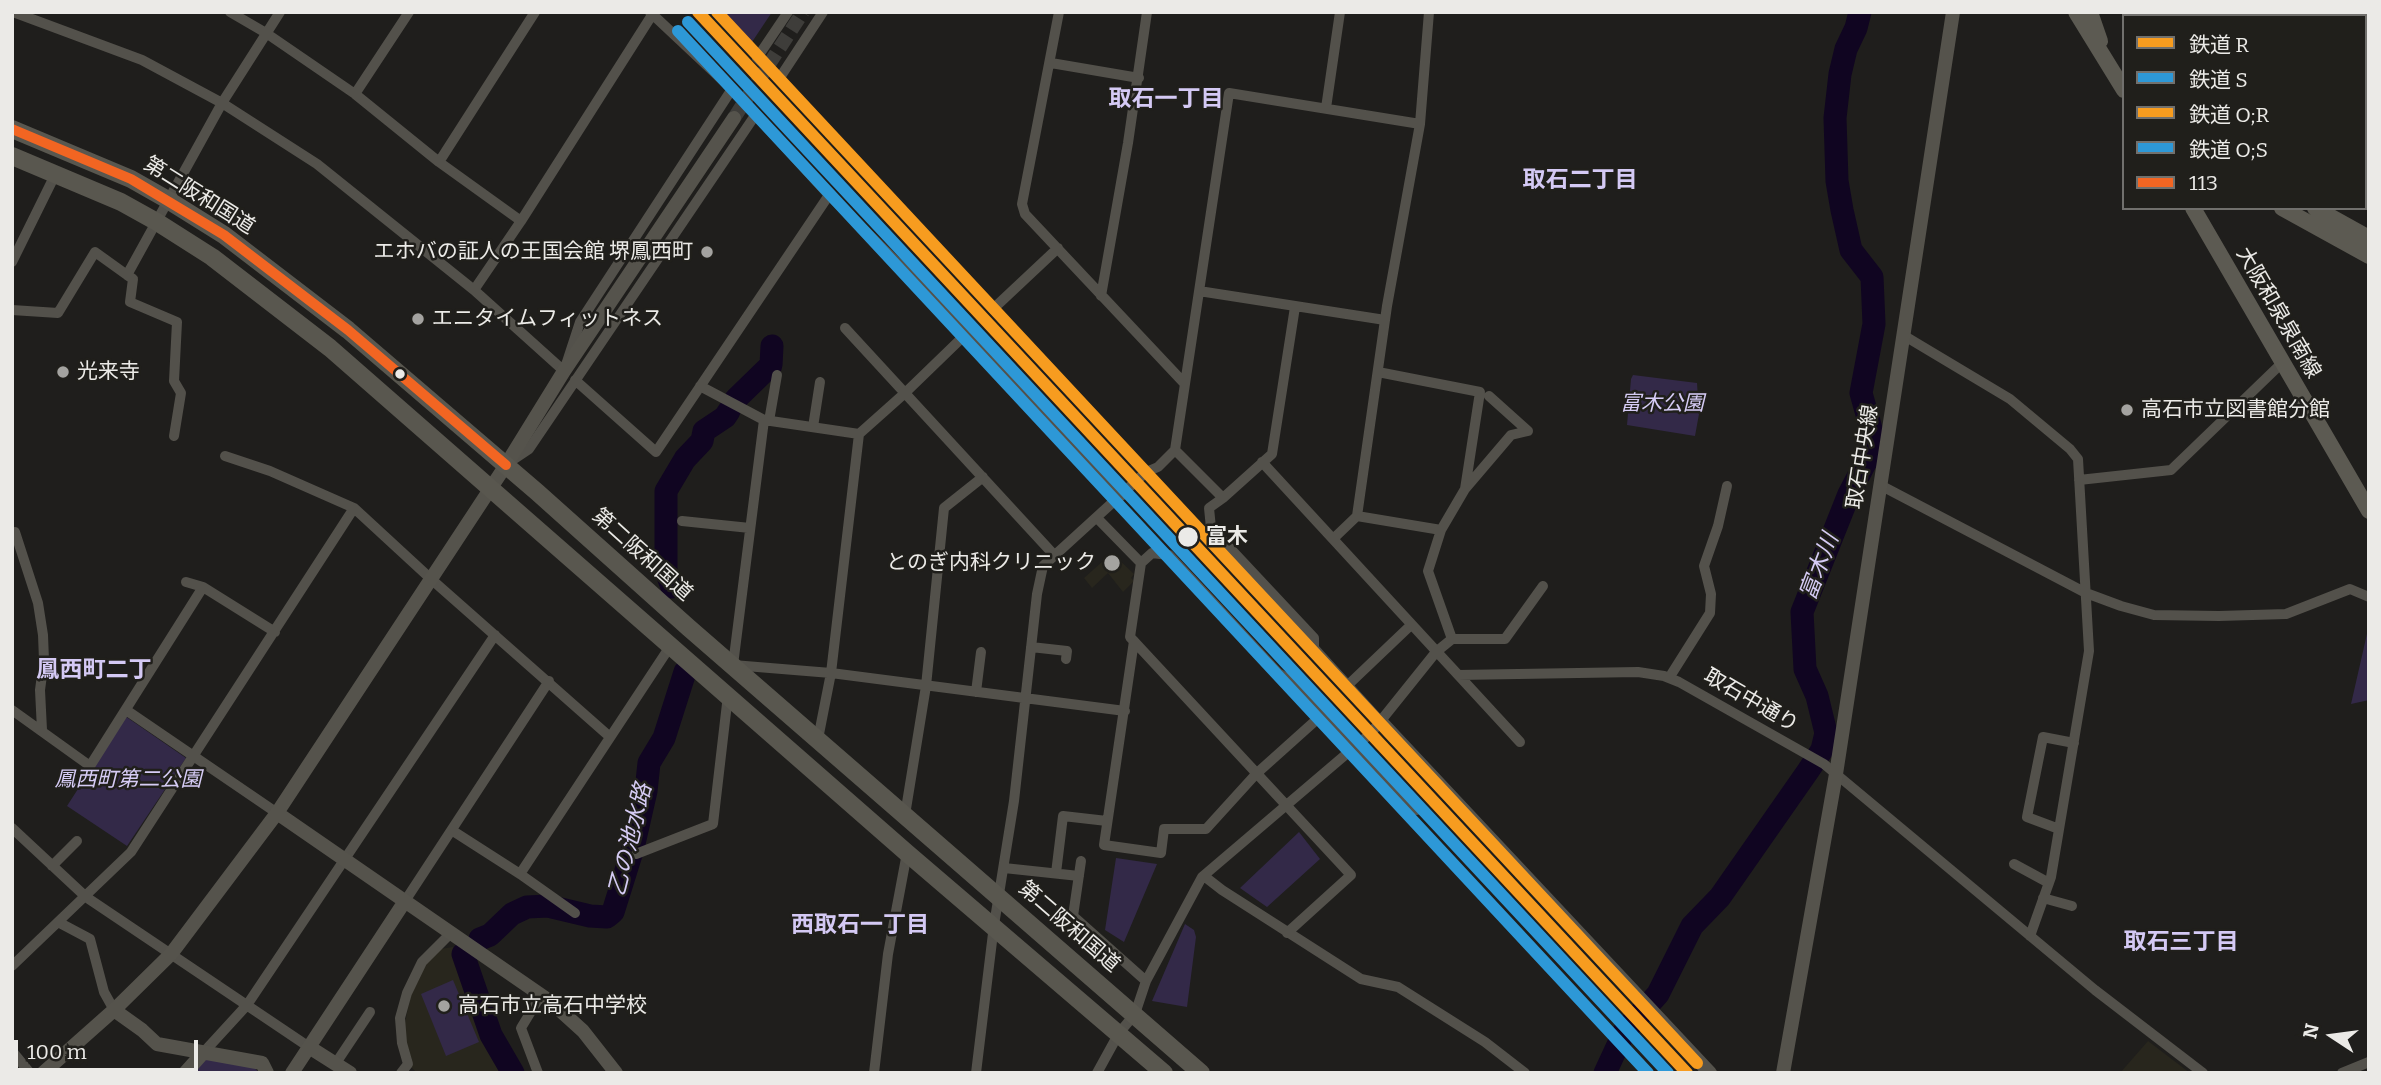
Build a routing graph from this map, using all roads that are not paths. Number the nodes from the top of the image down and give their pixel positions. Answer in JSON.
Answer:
{"nodes":[{"id":1,"x":13,"y":12,"type":"edge"},
{"id":2,"x":230,"y":12,"type":"edge"},
{"id":3,"x":280,"y":12,"type":"edge"},
{"id":4,"x":409,"y":12,"type":"edge"},
{"id":5,"x":536,"y":12,"type":"edge"},
{"id":6,"x":788,"y":12,"type":"edge"},
{"id":7,"x":823,"y":12,"type":"edge"},
{"id":8,"x":1059,"y":12,"type":"edge"},
{"id":9,"x":1147,"y":12,"type":"edge"},
{"id":10,"x":1340,"y":12,"type":"edge"},
{"id":11,"x":1429,"y":12,"type":"edge"},
{"id":12,"x":1953,"y":12,"type":"edge"},
{"id":13,"x":2076,"y":12,"type":"edge"},
{"id":14,"x":2090,"y":12,"type":"edge"},
{"id":15,"x":651,"y":13,"type":"edge"},
{"id":16,"x":266,"y":33,"type":"junction"},
{"id":17,"x":1051,"y":63,"type":"junction"},
{"id":18,"x":2107,"y":64,"type":"junction"},
{"id":19,"x":1139,"y":78,"type":"junction"},
{"id":20,"x":2122,"y":87,"type":"edge"},
{"id":21,"x":732,"y":89,"type":"junction"},
{"id":22,"x":355,"y":94,"type":"junction"},
{"id":23,"x":222,"y":103,"type":"junction"},
{"id":24,"x":1326,"y":108,"type":"junction"},
{"id":25,"x":756,"y":114,"type":"junction"},
{"id":26,"x":812,"y":114,"type":"dead end"},
{"id":27,"x":734,"y":118,"type":"tunnel mouth"},
{"id":28,"x":1420,"y":124,"type":"junction"},
{"id":29,"x":12,"y":129,"type":"edge"},
{"id":30,"x":12,"y":156,"type":"edge"},
{"id":31,"x":439,"y":162,"type":"junction"},
{"id":32,"x":56,"y":173,"type":"junction"},
{"id":33,"x":829,"y":195,"type":"junction"},
{"id":34,"x":168,"y":200,"type":"junction"},
{"id":35,"x":2194,"y":210,"type":"edge"},
{"id":36,"x":2286,"y":210,"type":"edge"},
{"id":37,"x":2325,"y":210,"type":"edge"},
{"id":38,"x":521,"y":221,"type":"junction"},
{"id":39,"x":157,"y":222,"type":"junction"},
{"id":40,"x":2369,"y":238,"type":"edge"},
{"id":41,"x":1058,"y":248,"type":"junction"},
{"id":42,"x":2369,"y":256,"type":"edge"},
{"id":43,"x":12,"y":262,"type":"edge"},
{"id":44,"x":127,"y":275,"type":"junction"},
{"id":45,"x":474,"y":290,"type":"junction"},
{"id":46,"x":1199,"y":291,"type":"junction"},
{"id":47,"x":1101,"y":296,"type":"junction"},
{"id":48,"x":1295,"y":307,"type":"junction"},
{"id":49,"x":993,"y":309,"type":"junction"},
{"id":50,"x":12,"y":310,"type":"edge"},
{"id":51,"x":1385,"y":320,"type":"junction"},
{"id":52,"x":845,"y":328,"type":"dead end"},
{"id":53,"x":968,"y":332,"type":"junction"},
{"id":54,"x":1903,"y":335,"type":"junction"},
{"id":55,"x":2283,"y":362,"type":"junction"},
{"id":56,"x":564,"y":370,"type":"junction"},
{"id":57,"x":1378,"y":372,"type":"junction"},
{"id":58,"x":777,"y":375,"type":"dead end"},
{"id":59,"x":575,"y":380,"type":"junction"},
{"id":60,"x":820,"y":382,"type":"dead end"},
{"id":61,"x":1185,"y":384,"type":"junction"},
{"id":62,"x":700,"y":386,"type":"junction"},
{"id":63,"x":905,"y":393,"type":"junction"},
{"id":64,"x":1489,"y":396,"type":"dead end"},
{"id":65,"x":767,"y":421,"type":"junction"},
{"id":66,"x":813,"y":427,"type":"junction"},
{"id":67,"x":859,"y":434,"type":"junction"},
{"id":68,"x":174,"y":436,"type":"dead end"},
{"id":69,"x":1175,"y":450,"type":"junction"},
{"id":70,"x":225,"y":456,"type":"dead end"},
{"id":71,"x":1262,"y":462,"type":"junction"},
{"id":72,"x":506,"y":465,"type":"junction"},
{"id":73,"x":1146,"y":472,"type":"junction"},
{"id":74,"x":983,"y":477,"type":"junction"},
{"id":75,"x":2079,"y":480,"type":"junction"},
{"id":76,"x":1880,"y":485,"type":"junction"},
{"id":77,"x":1727,"y":486,"type":"dead end"},
{"id":78,"x":488,"y":489,"type":"junction"},
{"id":79,"x":1465,"y":489,"type":"junction"},
{"id":80,"x":1121,"y":496,"type":"junction"},
{"id":81,"x":1223,"y":498,"type":"junction"},
{"id":82,"x":354,"y":508,"type":"junction"},
{"id":83,"x":2369,"y":511,"type":"edge"},
{"id":84,"x":1357,"y":516,"type":"junction"},
{"id":85,"x":1097,"y":518,"type":"junction"},
{"id":86,"x":682,"y":521,"type":"dead end"},
{"id":87,"x":750,"y":528,"type":"junction"},
{"id":88,"x":1441,"y":530,"type":"junction"},
{"id":89,"x":12,"y":533,"type":"edge"},
{"id":90,"x":1333,"y":539,"type":"junction"},
{"id":91,"x":1055,"y":556,"type":"junction"},
{"id":92,"x":1141,"y":564,"type":"junction"},
{"id":93,"x":431,"y":579,"type":"junction"},
{"id":94,"x":186,"y":582,"type":"dead end"},
{"id":95,"x":1543,"y":586,"type":"dead end"},
{"id":96,"x":203,"y":587,"type":"junction"},
{"id":97,"x":2087,"y":593,"type":"junction"},
{"id":98,"x":2369,"y":597,"type":"edge"},
{"id":99,"x":1411,"y":625,"type":"junction"},
{"id":100,"x":275,"y":632,"type":"junction"},
{"id":101,"x":495,"y":635,"type":"junction"},
{"id":102,"x":1452,"y":639,"type":"junction"},
{"id":103,"x":1134,"y":641,"type":"junction"},
{"id":104,"x":671,"y":645,"type":"junction"},
{"id":105,"x":1031,"y":648,"type":"junction"},
{"id":106,"x":1067,"y":651,"type":"dead end"},
{"id":107,"x":981,"y":652,"type":"dead end"},
{"id":108,"x":1436,"y":652,"type":"junction"},
{"id":109,"x":733,"y":665,"type":"junction"},
{"id":110,"x":831,"y":673,"type":"junction"},
{"id":111,"x":1458,"y":675,"type":"junction"},
{"id":112,"x":1669,"y":678,"type":"junction"},
{"id":113,"x":549,"y":681,"type":"junction"},
{"id":114,"x":1348,"y":685,"type":"junction"},
{"id":115,"x":926,"y":686,"type":"junction"},
{"id":116,"x":976,"y":692,"type":"junction"},
{"id":117,"x":728,"y":695,"type":"junction"},
{"id":118,"x":1025,"y":698,"type":"junction"},
{"id":119,"x":12,"y":710,"type":"edge"},
{"id":120,"x":126,"y":710,"type":"junction"},
{"id":121,"x":1125,"y":711,"type":"junction"},
{"id":122,"x":1324,"y":713,"type":"junction"},
{"id":123,"x":1381,"y":722,"type":"junction"},
{"id":124,"x":42,"y":730,"type":"junction"},
{"id":125,"x":610,"y":737,"type":"junction"},
{"id":126,"x":818,"y":739,"type":"junction"},
{"id":127,"x":1520,"y":742,"type":"dead end"},
{"id":128,"x":2074,"y":743,"type":"junction"},
{"id":129,"x":1356,"y":746,"type":"junction"},
{"id":130,"x":194,"y":755,"type":"junction"},
{"id":131,"x":1256,"y":774,"type":"junction"},
{"id":132,"x":1836,"y":774,"type":"junction"},
{"id":133,"x":1284,"y":805,"type":"junction"},
{"id":134,"x":1417,"y":810,"type":"dead end"},
{"id":135,"x":277,"y":813,"type":"junction"},
{"id":136,"x":905,"y":815,"type":"junction"},
{"id":137,"x":1107,"y":821,"type":"junction"},
{"id":138,"x":12,"y":828,"type":"edge"},
{"id":139,"x":2059,"y":829,"type":"junction"},
{"id":140,"x":453,"y":831,"type":"junction"},
{"id":141,"x":77,"y":841,"type":"dead end"},
{"id":142,"x":907,"y":853,"type":"junction"},
{"id":143,"x":636,"y":854,"type":"dead end"},
{"id":144,"x":345,"y":859,"type":"junction"},
{"id":145,"x":1081,"y":861,"type":"dead end"},
{"id":146,"x":2014,"y":864,"type":"dead end"},
{"id":147,"x":52,"y":866,"type":"junction"},
{"id":148,"x":1004,"y":869,"type":"junction"},
{"id":149,"x":1056,"y":873,"type":"junction"},
{"id":150,"x":520,"y":874,"type":"junction"},
{"id":151,"x":1079,"y":876,"type":"junction"},
{"id":152,"x":1204,"y":876,"type":"junction"},
{"id":153,"x":2049,"y":883,"type":"junction"},
{"id":154,"x":86,"y":897,"type":"junction"},
{"id":155,"x":1000,"y":898,"type":"junction"},
{"id":156,"x":2043,"y":898,"type":"junction"},
{"id":157,"x":405,"y":901,"type":"junction"},
{"id":158,"x":2072,"y":906,"type":"dead end"},
{"id":159,"x":575,"y":913,"type":"dead end"},
{"id":160,"x":58,"y":922,"type":"junction"},
{"id":161,"x":994,"y":925,"type":"junction"},
{"id":162,"x":451,"y":933,"type":"junction"},
{"id":163,"x":1287,"y":933,"type":"junction"},
{"id":164,"x":2030,"y":936,"type":"junction"},
{"id":165,"x":171,"y":954,"type":"junction"},
{"id":166,"x":13,"y":965,"type":"edge"},
{"id":167,"x":1146,"y":981,"type":"junction"},
{"id":168,"x":541,"y":995,"type":"junction"},
{"id":169,"x":247,"y":1005,"type":"junction"},
{"id":170,"x":114,"y":1010,"type":"junction"},
{"id":171,"x":370,"y":1012,"type":"dead end"},
{"id":172,"x":1135,"y":1014,"type":"junction"},
{"id":173,"x":1119,"y":1033,"type":"junction"},
{"id":174,"x":309,"y":1046,"type":"junction"},
{"id":175,"x":12,"y":1051,"type":"edge"},
{"id":176,"x":204,"y":1053,"type":"junction"},
{"id":177,"x":2369,"y":1062,"type":"edge"},
{"id":178,"x":336,"y":1063,"type":"junction"},
{"id":179,"x":30,"y":1073,"type":"edge"},
{"id":180,"x":43,"y":1073,"type":"edge"},
{"id":181,"x":185,"y":1073,"type":"edge"},
{"id":182,"x":267,"y":1073,"type":"edge"},
{"id":183,"x":292,"y":1073,"type":"edge"},
{"id":184,"x":350,"y":1073,"type":"edge"},
{"id":185,"x":401,"y":1073,"type":"edge"},
{"id":186,"x":538,"y":1073,"type":"edge"},
{"id":187,"x":616,"y":1073,"type":"edge"},
{"id":188,"x":874,"y":1073,"type":"edge"},
{"id":189,"x":976,"y":1073,"type":"edge"},
{"id":190,"x":1097,"y":1073,"type":"edge"},
{"id":191,"x":1164,"y":1073,"type":"edge"},
{"id":192,"x":1201,"y":1073,"type":"edge"},
{"id":193,"x":1525,"y":1073,"type":"edge"},
{"id":194,"x":1710,"y":1073,"type":"edge"},
{"id":195,"x":1783,"y":1073,"type":"edge"},
{"id":196,"x":2203,"y":1073,"type":"edge"},
{"id":197,"x":2342,"y":1073,"type":"edge"}],
"edges":[{"from":1,"to":23,"type":"street"},
{"from":2,"to":16,"type":"street"},
{"from":3,"to":16,"type":"street"},
{"from":4,"to":22,"type":"street"},
{"from":5,"to":31,"type":"street"},
{"from":6,"to":7,"type":"street"},
{"from":8,"to":17,"type":"street"},
{"from":9,"to":19,"type":"street"},
{"from":10,"to":24,"type":"street"},
{"from":11,"to":28,"type":"street"},
{"from":12,"to":54,"type":"street","name":"取石中央線"},
{"from":13,"to":18,"type":"main road"},
{"from":14,"to":18,"type":"main road"},
{"from":15,"to":21,"type":"street"},
{"from":15,"to":38,"type":"street"},
{"from":16,"to":22,"type":"street"},
{"from":16,"to":23,"type":"street"},
{"from":17,"to":19,"type":"street"},
{"from":17,"to":41,"type":"street"},
{"from":18,"to":20,"type":"main road"},
{"from":19,"to":47,"type":"street"},
{"from":21,"to":25,"type":"street"},
{"from":21,"to":56,"type":"street"},
{"from":22,"to":31,"type":"street"},
{"from":23,"to":34,"type":"street"},
{"from":23,"to":45,"type":"street"},
{"from":24,"to":28,"type":"street"},
{"from":24,"to":46,"type":"street"},
{"from":25,"to":33,"type":"street"},
{"from":25,"to":59,"type":"street"},
{"from":26,"to":49,"type":"street"},
{"from":27,"to":56,"type":"street"},
{"from":28,"to":51,"type":"street"},
{"from":29,"to":34,"type":"highway","name":"第二阪和国道"},
{"from":30,"to":32,"type":"highway"},
{"from":31,"to":38,"type":"street"},
{"from":32,"to":39,"type":"highway"},
{"from":32,"to":43,"type":"street"},
{"from":33,"to":53,"type":"street"},
{"from":33,"to":62,"type":"street"},
{"from":34,"to":39,"type":"street"},
{"from":34,"to":72,"type":"highway","name":"第二阪和国道"},
{"from":35,"to":55,"type":"main road","name":"大阪和泉泉南線"},
{"from":36,"to":42,"type":"main road"},
{"from":37,"to":40,"type":"main road"},
{"from":38,"to":45,"type":"street"},
{"from":39,"to":44,"type":"street"},
{"from":39,"to":78,"type":"highway"},
{"from":41,"to":47,"type":"street"},
{"from":41,"to":49,"type":"street"},
{"from":44,"to":50,"type":"street"},
{"from":44,"to":68,"type":"street"},
{"from":45,"to":56,"type":"street"},
{"from":46,"to":48,"type":"street"},
{"from":46,"to":61,"type":"street"},
{"from":47,"to":61,"type":"street"},
{"from":48,"to":51,"type":"street"},
{"from":48,"to":71,"type":"street"},
{"from":49,"to":73,"type":"street"},
{"from":51,"to":57,"type":"street"},
{"from":52,"to":63,"type":"street"},
{"from":53,"to":63,"type":"street"},
{"from":53,"to":80,"type":"street"},
{"from":54,"to":75,"type":"street"},
{"from":54,"to":76,"type":"street","name":"取石中央線"},
{"from":55,"to":75,"type":"street"},
{"from":55,"to":83,"type":"main road","name":"大阪和泉泉南線"},
{"from":56,"to":72,"type":"street"},
{"from":57,"to":79,"type":"street"},
{"from":57,"to":84,"type":"street"},
{"from":58,"to":65,"type":"street"},
{"from":59,"to":62,"type":"street"},
{"from":59,"to":72,"type":"street"},
{"from":60,"to":66,"type":"street"},
{"from":61,"to":69,"type":"street"},
{"from":62,"to":65,"type":"street"},
{"from":63,"to":67,"type":"street"},
{"from":63,"to":74,"type":"street"},
{"from":64,"to":79,"type":"street"},
{"from":65,"to":66,"type":"street"},
{"from":65,"to":87,"type":"street"},
{"from":66,"to":67,"type":"street"},
{"from":67,"to":110,"type":"street"},
{"from":69,"to":73,"type":"street"},
{"from":69,"to":81,"type":"street"},
{"from":70,"to":82,"type":"street"},
{"from":71,"to":81,"type":"street"},
{"from":71,"to":90,"type":"street"},
{"from":72,"to":78,"type":"street"},
{"from":72,"to":109,"type":"highway","name":"第二阪和国道"},
{"from":73,"to":80,"type":"street"},
{"from":74,"to":91,"type":"street"},
{"from":74,"to":115,"type":"street"},
{"from":75,"to":97,"type":"street"},
{"from":76,"to":97,"type":"street"},
{"from":76,"to":132,"type":"street","name":"取石中央線"},
{"from":77,"to":112,"type":"street"},
{"from":78,"to":93,"type":"street"},
{"from":78,"to":104,"type":"highway"},
{"from":79,"to":88,"type":"street"},
{"from":80,"to":85,"type":"street"},
{"from":81,"to":114,"type":"street"},
{"from":82,"to":93,"type":"street"},
{"from":82,"to":100,"type":"street"},
{"from":84,"to":88,"type":"street"},
{"from":84,"to":90,"type":"street"},
{"from":85,"to":91,"type":"street"},
{"from":85,"to":92,"type":"street"},
{"from":86,"to":87,"type":"street"},
{"from":87,"to":109,"type":"street"},
{"from":88,"to":102,"type":"street"},
{"from":89,"to":124,"type":"street"},
{"from":90,"to":99,"type":"street"},
{"from":91,"to":105,"type":"street"},
{"from":92,"to":103,"type":"street"},
{"from":92,"to":122,"type":"street"},
{"from":93,"to":101,"type":"street"},
{"from":93,"to":135,"type":"street"},
{"from":94,"to":96,"type":"street"},
{"from":95,"to":102,"type":"street"},
{"from":96,"to":100,"type":"street"},
{"from":96,"to":120,"type":"street"},
{"from":97,"to":98,"type":"street"},
{"from":97,"to":128,"type":"street"},
{"from":99,"to":108,"type":"street"},
{"from":99,"to":114,"type":"street"},
{"from":100,"to":130,"type":"street"},
{"from":101,"to":113,"type":"street"},
{"from":101,"to":144,"type":"street"},
{"from":102,"to":108,"type":"street"},
{"from":103,"to":121,"type":"street"},
{"from":103,"to":131,"type":"street"},
{"from":104,"to":117,"type":"highway"},
{"from":104,"to":125,"type":"street"},
{"from":105,"to":106,"type":"street"},
{"from":105,"to":118,"type":"street"},
{"from":107,"to":116,"type":"street"},
{"from":108,"to":111,"type":"street"},
{"from":108,"to":123,"type":"street"},
{"from":109,"to":110,"type":"street"},
{"from":109,"to":126,"type":"highway","name":"第二阪和国道"},
{"from":110,"to":115,"type":"street"},
{"from":110,"to":126,"type":"street"},
{"from":111,"to":112,"type":"street","name":"取石中通り"},
{"from":111,"to":127,"type":"street"},
{"from":112,"to":132,"type":"street","name":"取石中通り"},
{"from":113,"to":125,"type":"street"},
{"from":113,"to":140,"type":"street"},
{"from":114,"to":123,"type":"street"},
{"from":115,"to":116,"type":"street"},
{"from":115,"to":136,"type":"street"},
{"from":116,"to":118,"type":"street"},
{"from":117,"to":142,"type":"highway"},
{"from":117,"to":143,"type":"street"},
{"from":118,"to":121,"type":"street"},
{"from":118,"to":148,"type":"street"},
{"from":119,"to":124,"type":"street"},
{"from":120,"to":124,"type":"street"},
{"from":120,"to":130,"type":"street"},
{"from":121,"to":137,"type":"street"},
{"from":122,"to":129,"type":"street"},
{"from":122,"to":131,"type":"street"},
{"from":123,"to":129,"type":"street"},
{"from":123,"to":194,"type":"street"},
{"from":125,"to":150,"type":"street"},
{"from":126,"to":136,"type":"highway","name":"第二阪和国道"},
{"from":128,"to":139,"type":"street"},
{"from":128,"to":139,"type":"street"},
{"from":129,"to":133,"type":"street"},
{"from":129,"to":134,"type":"street"},
{"from":130,"to":135,"type":"street"},
{"from":130,"to":154,"type":"street"},
{"from":131,"to":133,"type":"street"},
{"from":131,"to":137,"type":"street"},
{"from":132,"to":164,"type":"street","name":"取石中通り"},
{"from":132,"to":195,"type":"street","name":"取石中央線"},
{"from":133,"to":152,"type":"street"},
{"from":133,"to":163,"type":"street"},
{"from":135,"to":144,"type":"street"},
{"from":135,"to":165,"type":"street"},
{"from":136,"to":155,"type":"highway","name":"第二阪和国道"},
{"from":137,"to":149,"type":"street"},
{"from":138,"to":147,"type":"street"},
{"from":139,"to":153,"type":"street"},
{"from":140,"to":150,"type":"street"},
{"from":140,"to":157,"type":"street"},
{"from":141,"to":147,"type":"street"},
{"from":142,"to":161,"type":"highway"},
{"from":142,"to":188,"type":"street"},
{"from":144,"to":157,"type":"street"},
{"from":144,"to":169,"type":"street"},
{"from":145,"to":151,"type":"street"},
{"from":146,"to":153,"type":"street"},
{"from":147,"to":154,"type":"street"},
{"from":148,"to":149,"type":"street"},
{"from":148,"to":155,"type":"street"},
{"from":149,"to":151,"type":"street"},
{"from":150,"to":159,"type":"street"},
{"from":151,"to":167,"type":"street"},
{"from":152,"to":163,"type":"street"},
{"from":152,"to":167,"type":"street"},
{"from":153,"to":156,"type":"street"},
{"from":154,"to":160,"type":"street"},
{"from":154,"to":165,"type":"street"},
{"from":155,"to":161,"type":"street"},
{"from":155,"to":172,"type":"highway","name":"第二阪和国道"},
{"from":156,"to":158,"type":"street"},
{"from":156,"to":164,"type":"street"},
{"from":157,"to":162,"type":"street"},
{"from":157,"to":174,"type":"street"},
{"from":160,"to":166,"type":"street"},
{"from":160,"to":170,"type":"street"},
{"from":161,"to":173,"type":"highway"},
{"from":161,"to":189,"type":"street"},
{"from":162,"to":168,"type":"street"},
{"from":162,"to":185,"type":"street"},
{"from":163,"to":193,"type":"street"},
{"from":164,"to":196,"type":"street","name":"取石中通り"},
{"from":165,"to":169,"type":"street"},
{"from":165,"to":170,"type":"street"},
{"from":167,"to":172,"type":"street"},
{"from":168,"to":186,"type":"street"},
{"from":168,"to":187,"type":"street"},
{"from":169,"to":174,"type":"street"},
{"from":169,"to":176,"type":"street"},
{"from":170,"to":176,"type":"street"},
{"from":170,"to":180,"type":"street"},
{"from":171,"to":178,"type":"street"},
{"from":172,"to":173,"type":"street"},
{"from":172,"to":192,"type":"highway","name":"第二阪和国道"},
{"from":173,"to":190,"type":"street"},
{"from":173,"to":191,"type":"highway"},
{"from":174,"to":178,"type":"street"},
{"from":174,"to":183,"type":"street"},
{"from":175,"to":179,"type":"street"},
{"from":176,"to":181,"type":"street"},
{"from":176,"to":182,"type":"street"},
{"from":177,"to":197,"type":"street"},
{"from":178,"to":184,"type":"street"}]}
